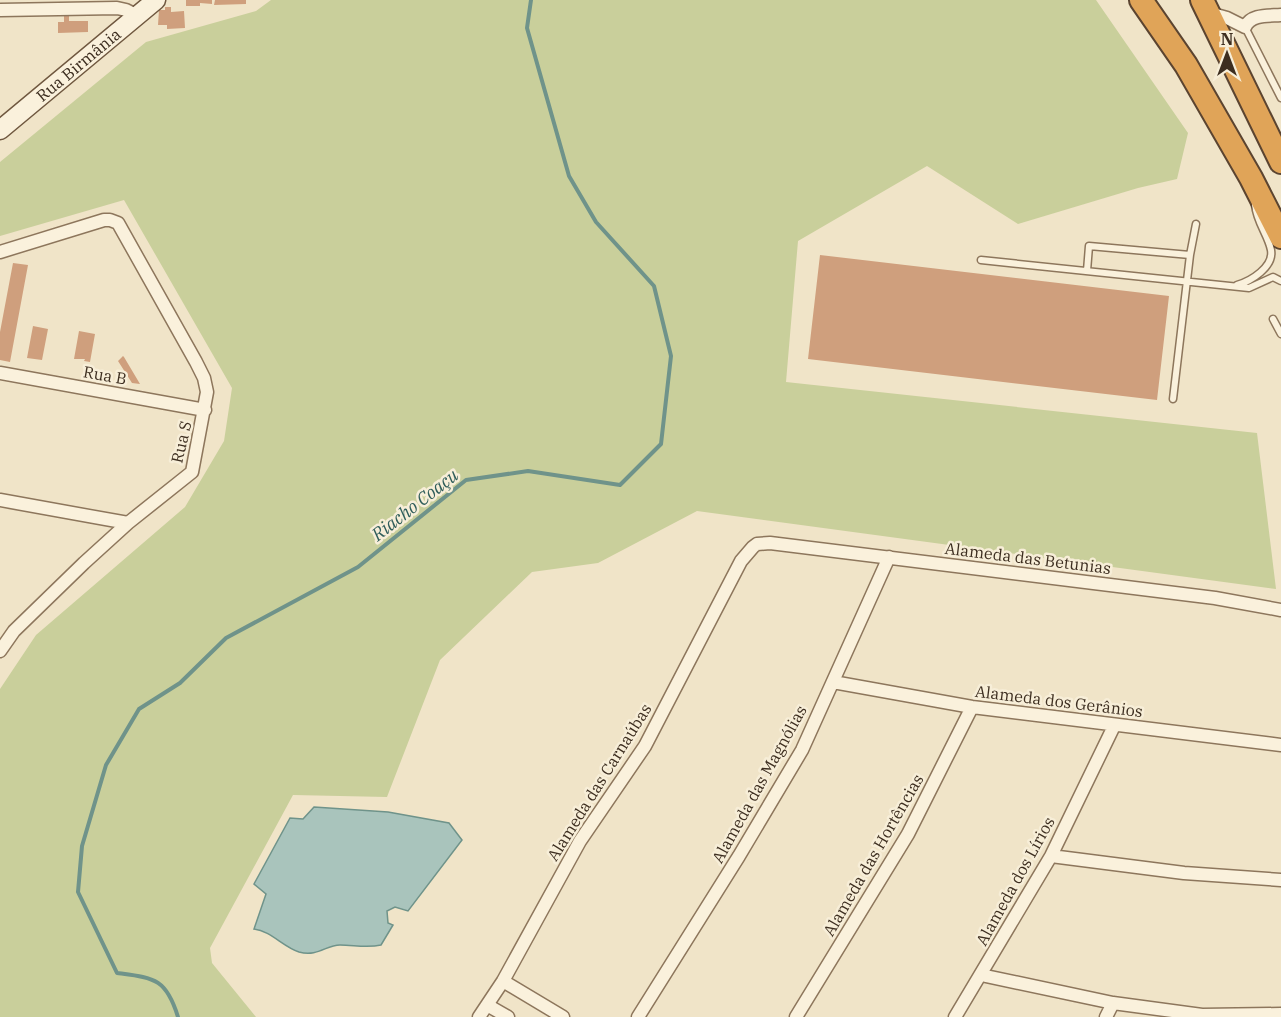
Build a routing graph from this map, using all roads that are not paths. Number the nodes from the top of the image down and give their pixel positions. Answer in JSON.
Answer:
{"nodes":[{"id":1,"x":156,"y":0,"type":"edge"},
{"id":2,"x":1141,"y":0,"type":"edge"},
{"id":3,"x":1206,"y":6,"type":"edge"},
{"id":4,"x":0,"y":10,"type":"edge"},
{"id":5,"x":1281,"y":15,"type":"edge"},
{"id":6,"x":138,"y":16,"type":"junction"},
{"id":7,"x":1245,"y":27,"type":"junction"},
{"id":8,"x":1281,"y":98,"type":"edge"},
{"id":9,"x":0,"y":130,"type":"edge"},
{"id":10,"x":1281,"y":162,"type":"edge"},
{"id":11,"x":1251,"y":178,"type":"junction"},
{"id":12,"x":1196,"y":224,"type":"dead end"},
{"id":13,"x":1281,"y":237,"type":"edge"},
{"id":14,"x":0,"y":252,"type":"edge"},
{"id":15,"x":1190,"y":255,"type":"junction"},
{"id":16,"x":981,"y":260,"type":"dead end"},
{"id":17,"x":1087,"y":271,"type":"junction"},
{"id":18,"x":1187,"y":281,"type":"junction"},
{"id":19,"x":1281,"y":281,"type":"edge"},
{"id":20,"x":1231,"y":286,"type":"junction"},
{"id":21,"x":1273,"y":319,"type":"dead end"},
{"id":22,"x":1281,"y":334,"type":"edge"},
{"id":23,"x":0,"y":373,"type":"edge"},
{"id":24,"x":1173,"y":399,"type":"dead end"},
{"id":25,"x":205,"y":410,"type":"junction"},
{"id":26,"x":0,"y":500,"type":"edge"},
{"id":27,"x":128,"y":523,"type":"junction"},
{"id":28,"x":770,"y":543,"type":"joint"},
{"id":29,"x":889,"y":557,"type":"junction"},
{"id":30,"x":1281,"y":610,"type":"edge"},
{"id":31,"x":0,"y":628,"type":"edge"},
{"id":32,"x":14,"y":631,"type":"junction"},
{"id":33,"x":0,"y":651,"type":"edge"},
{"id":34,"x":833,"y":682,"type":"junction"},
{"id":35,"x":972,"y":707,"type":"junction"},
{"id":36,"x":1114,"y":726,"type":"junction"},
{"id":37,"x":1281,"y":745,"type":"edge"},
{"id":38,"x":1051,"y":856,"type":"junction"},
{"id":39,"x":1281,"y":880,"type":"edge"},
{"id":40,"x":981,"y":975,"type":"junction"},
{"id":41,"x":503,"y":981,"type":"junction"},
{"id":42,"x":1113,"y":1003,"type":"junction"},
{"id":43,"x":487,"y":1005,"type":"junction"},
{"id":44,"x":1281,"y":1014,"type":"edge"},
{"id":45,"x":1202,"y":1016,"type":"edge"},
{"id":46,"x":479,"y":1017,"type":"edge"},
{"id":47,"x":508,"y":1017,"type":"edge"},
{"id":48,"x":563,"y":1017,"type":"edge"},
{"id":49,"x":638,"y":1017,"type":"edge"},
{"id":50,"x":796,"y":1017,"type":"edge"},
{"id":51,"x":955,"y":1017,"type":"edge"},
{"id":52,"x":1106,"y":1017,"type":"edge"}],
"edges":[{"from":1,"to":6,"type":"street","name":"Rua Birmânia"},
{"from":2,"to":11,"type":"highway"},
{"from":3,"to":7,"type":"street"},
{"from":3,"to":10,"type":"highway"},
{"from":4,"to":6,"type":"street"},
{"from":5,"to":7,"type":"street"},
{"from":6,"to":9,"type":"street","name":"Rua Birmânia"},
{"from":7,"to":8,"type":"lane"},
{"from":11,"to":13,"type":"highway"},
{"from":11,"to":20,"type":"lane"},
{"from":12,"to":15,"type":"lane"},
{"from":14,"to":25,"type":"street","name":"Rua S"},
{"from":15,"to":17,"type":"lane"},
{"from":15,"to":18,"type":"lane"},
{"from":16,"to":17,"type":"lane"},
{"from":17,"to":18,"type":"lane"},
{"from":18,"to":20,"type":"lane"},
{"from":18,"to":24,"type":"lane"},
{"from":19,"to":20,"type":"lane"},
{"from":21,"to":22,"type":"lane"},
{"from":23,"to":25,"type":"street","name":"Rua B"},
{"from":25,"to":27,"type":"street","name":"Rua S"},
{"from":26,"to":27,"type":"street"},
{"from":27,"to":32,"type":"street","name":"Rua S"},
{"from":28,"to":29,"type":"street","name":"Alameda das Betunias"},
{"from":28,"to":41,"type":"street","name":"Alameda das Carnaúbas"},
{"from":29,"to":30,"type":"street","name":"Alameda das Betunias"},
{"from":29,"to":34,"type":"street","name":"Alameda das Magnólias"},
{"from":31,"to":32,"type":"street"},
{"from":32,"to":33,"type":"street","name":"Rua S"},
{"from":34,"to":35,"type":"street","name":"Alameda dos Gerânios"},
{"from":34,"to":49,"type":"street","name":"Alameda das Magnólias"},
{"from":35,"to":36,"type":"street","name":"Alameda dos Gerânios"},
{"from":35,"to":50,"type":"street","name":"Alameda das Hortências"},
{"from":36,"to":37,"type":"street","name":"Alameda dos Gerânios"},
{"from":36,"to":38,"type":"street","name":"Alameda dos Lírios"},
{"from":38,"to":39,"type":"street"},
{"from":38,"to":40,"type":"street","name":"Alameda dos Lírios"},
{"from":40,"to":42,"type":"street"},
{"from":40,"to":51,"type":"street","name":"Alameda dos Lírios"},
{"from":41,"to":43,"type":"street","name":"Alameda das Carnaúbas"},
{"from":41,"to":48,"type":"street"},
{"from":42,"to":45,"type":"street"},
{"from":42,"to":52,"type":"street"},
{"from":43,"to":46,"type":"street","name":"Alameda das Carnaúbas"},
{"from":43,"to":47,"type":"street"},
{"from":44,"to":45,"type":"street"}]}
